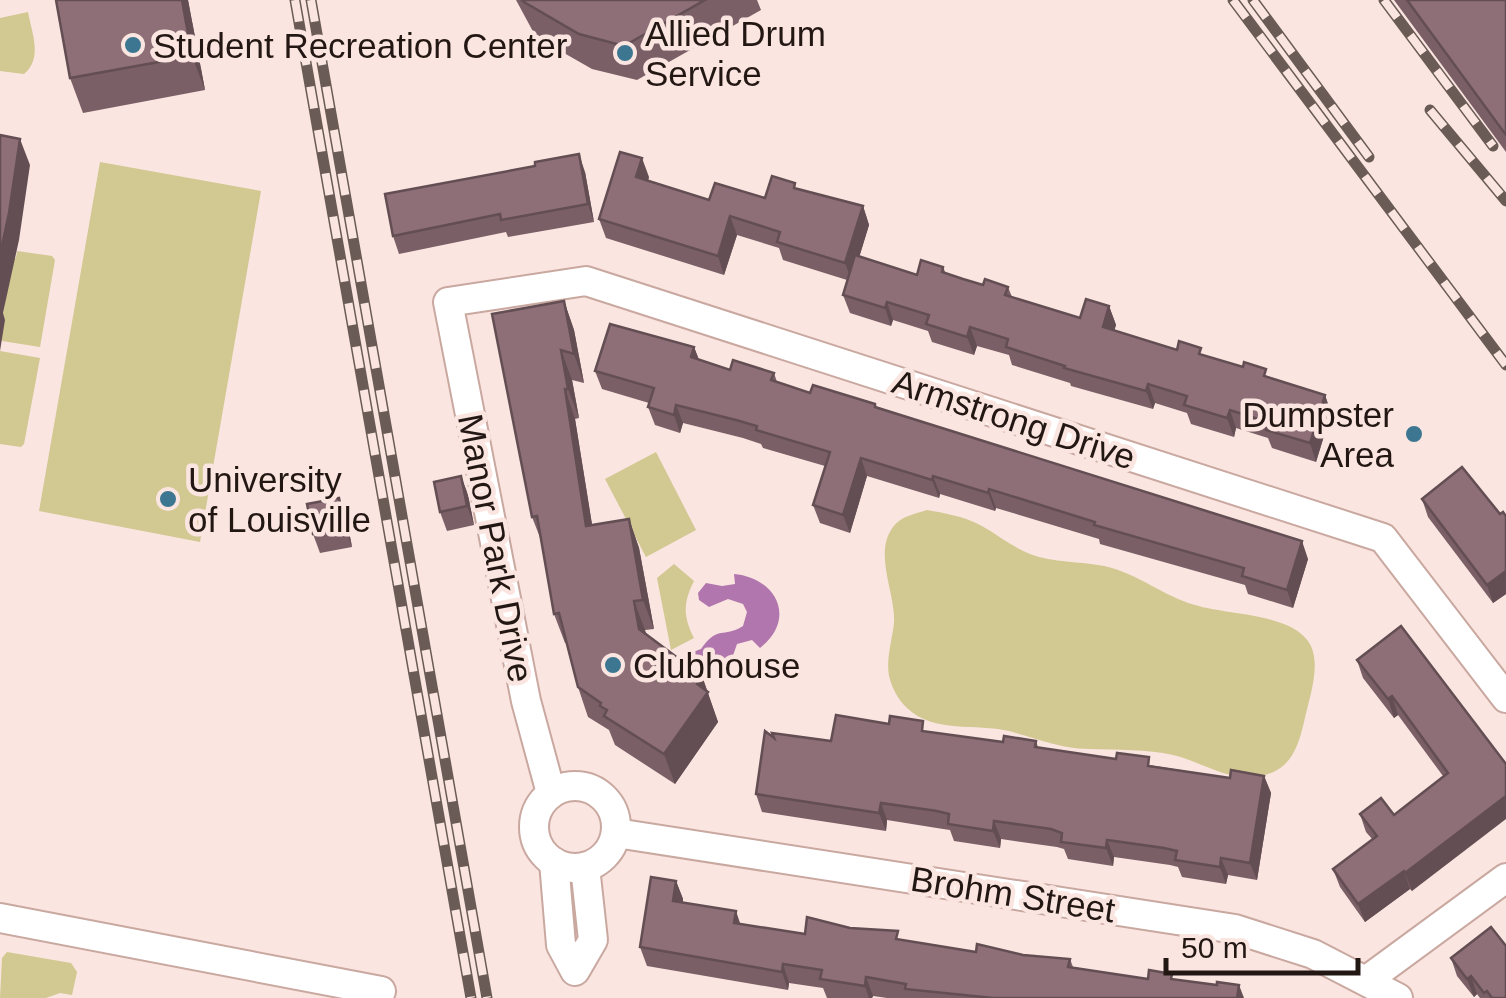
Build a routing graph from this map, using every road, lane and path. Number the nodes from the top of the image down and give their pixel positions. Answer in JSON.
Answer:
{"nodes":[{"id":1,"x":448,"y":302,"type":"joint"},
{"id":2,"x":1506,"y":698,"type":"edge"},
{"id":3,"x":551,"y":794,"type":"junction"},
{"id":4,"x":616,"y":833,"type":"junction"},
{"id":5,"x":554,"y":862,"type":"junction"},
{"id":6,"x":585,"y":867,"type":"junction"},
{"id":7,"x":1506,"y":878,"type":"edge"},
{"id":8,"x":0,"y":918,"type":"edge"},
{"id":9,"x":1367,"y":980,"type":"junction"},
{"id":10,"x":577,"y":984,"type":"edge"},
{"id":11,"x":381,"y":992,"type":"dead end"},
{"id":12,"x":1398,"y":998,"type":"edge"}],
"edges":[{"from":1,"to":2,"type":"street","name":"Armstrong Drive"},
{"from":1,"to":3,"type":"street","name":"Manor Park Drive"},
{"from":3,"to":4,"type":"street"},
{"from":3,"to":5,"type":"street"},
{"from":4,"to":6,"type":"street"},
{"from":4,"to":9,"type":"street","name":"Brohm Street"},
{"from":5,"to":6,"type":"street"},
{"from":5,"to":10,"type":"street"},
{"from":6,"to":10,"type":"street"},
{"from":7,"to":9,"type":"street"},
{"from":8,"to":11,"type":"street"},
{"from":9,"to":12,"type":"street","name":"Brohm Street"}]}
